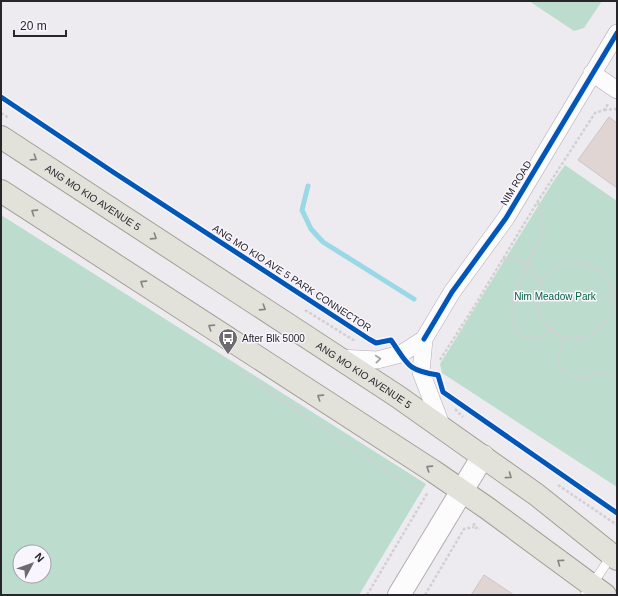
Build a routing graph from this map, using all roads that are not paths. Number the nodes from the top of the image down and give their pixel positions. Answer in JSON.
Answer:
{"nodes":[{"id":1,"x":617,"y":33,"type":"edge"},
{"id":2,"x":592,"y":73,"type":"junction"},
{"id":3,"x":617,"y":90,"type":"edge"},
{"id":4,"x":1,"y":137,"type":"edge"},
{"id":5,"x":1,"y":191,"type":"edge"},
{"id":6,"x":424,"y":339,"type":"junction"},
{"id":7,"x":339,"y":358,"type":"junction"},
{"id":8,"x":442,"y":427,"type":"junction"},
{"id":9,"x":483,"y":456,"type":"junction"},
{"id":10,"x":461,"y":490,"type":"junction"},
{"id":11,"x":614,"y":557,"type":"edge"},
{"id":12,"x":593,"y":592,"type":"edge"},
{"id":13,"x":399,"y":595,"type":"edge"}],
"edges":[{"from":1,"to":2,"type":"street","name":"NIM ROAD"},
{"from":2,"to":3,"type":"street"},
{"from":2,"to":6,"type":"street","name":"NIM ROAD"},
{"from":4,"to":7,"type":"main road","name":"ANG MO KIO AVENUE 5","one_way":true},
{"from":10,"to":5,"type":"main road","one_way":true},
{"from":7,"to":6,"type":"street","one_way":true},
{"from":6,"to":8,"type":"street"},
{"from":7,"to":8,"type":"main road","name":"ANG MO KIO AVENUE 5"},
{"from":8,"to":9,"type":"main road","name":"ANG MO KIO AVENUE 5"},
{"from":9,"to":10,"type":"street"},
{"from":9,"to":11,"type":"main road","name":"ANG MO KIO AVENUE 5","one_way":true},
{"from":12,"to":10,"type":"main road","one_way":true},
{"from":10,"to":13,"type":"street"},
{"from":11,"to":12,"type":"lane"}]}
